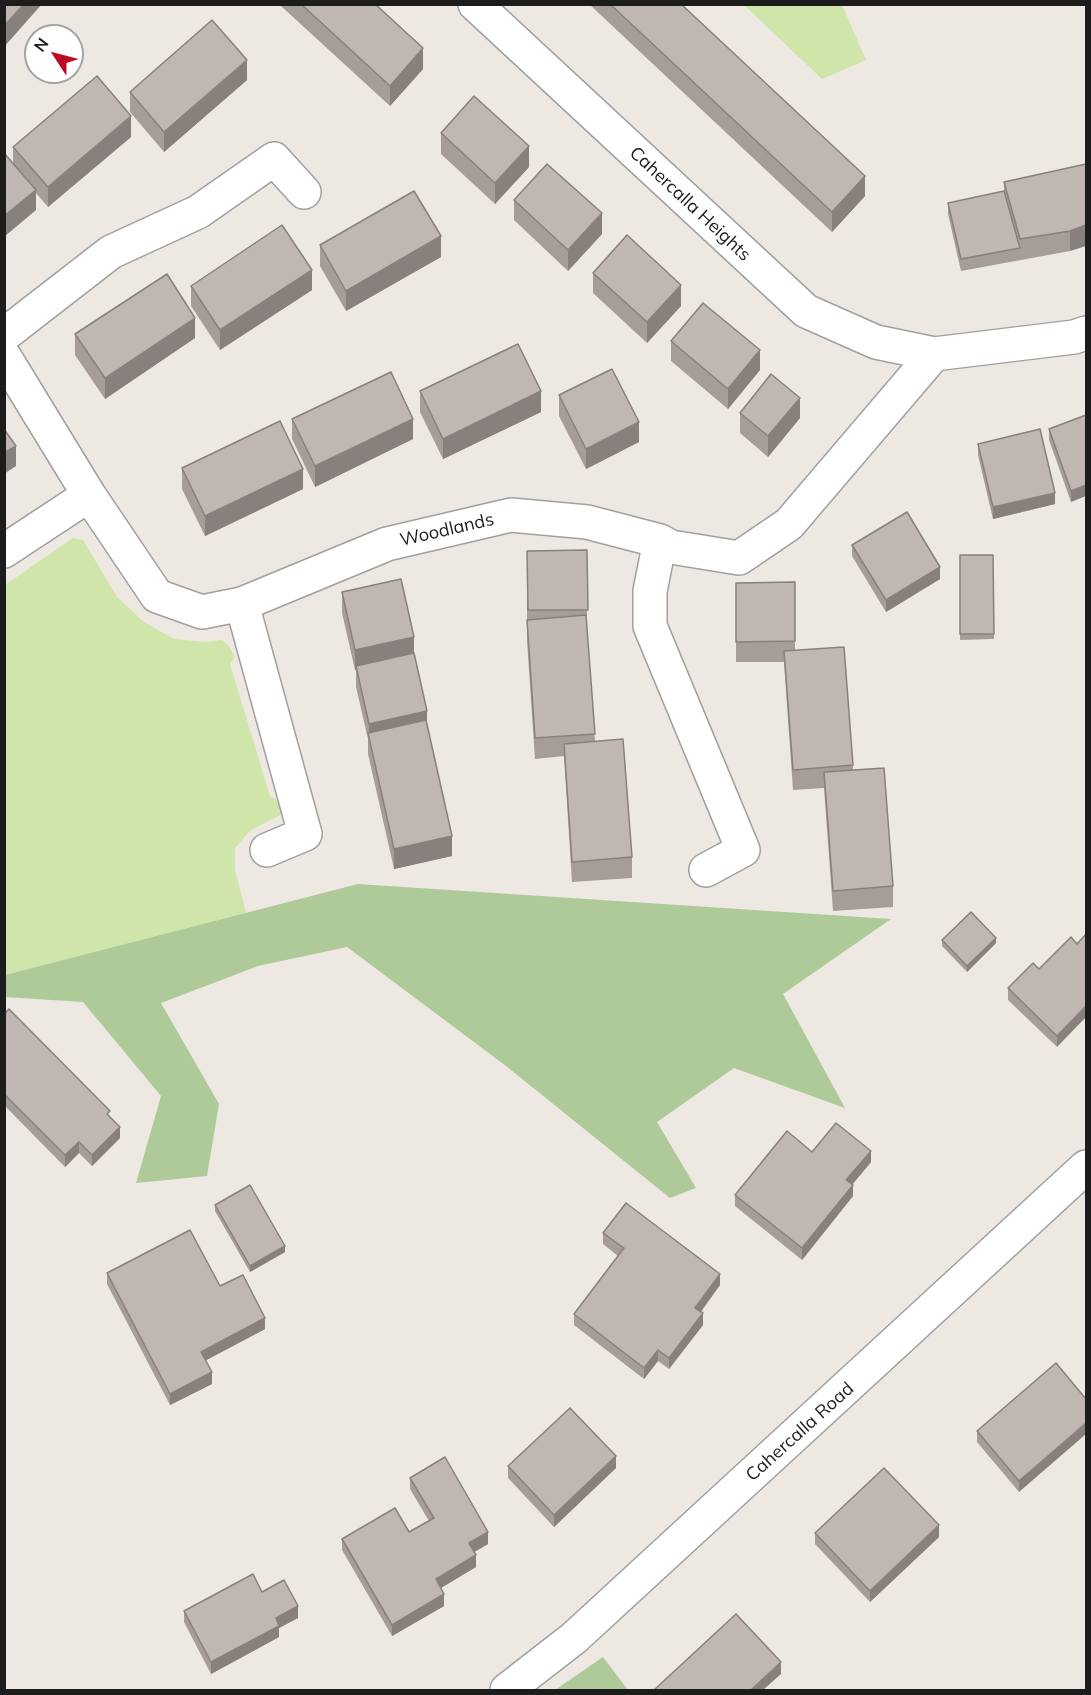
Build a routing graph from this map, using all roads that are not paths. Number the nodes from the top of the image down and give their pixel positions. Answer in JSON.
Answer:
{"nodes":[{"id":1,"x":474,"y":4,"type":"edge"},
{"id":2,"x":304,"y":192,"type":"dead end"},
{"id":3,"x":1086,"y":333,"type":"edge"},
{"id":4,"x":4,"y":335,"type":"edge"},
{"id":5,"x":934,"y":354,"type":"junction"},
{"id":6,"x":4,"y":356,"type":"edge"},
{"id":7,"x":88,"y":495,"type":"junction"},
{"id":8,"x":660,"y":541,"type":"junction"},
{"id":9,"x":4,"y":551,"type":"edge"},
{"id":10,"x":242,"y":604,"type":"junction"},
{"id":11,"x":267,"y":850,"type":"dead end"},
{"id":12,"x":706,"y":870,"type":"dead end"},
{"id":13,"x":1086,"y":1167,"type":"edge"},
{"id":14,"x":507,"y":1690,"type":"edge"}],
"edges":[{"from":1,"to":5,"type":"street","name":"Cahercalla Heights"},
{"from":2,"to":4,"type":"street"},
{"from":3,"to":5,"type":"street","name":"Cahercalla Heights"},
{"from":5,"to":8,"type":"street","name":"Woodlands"},
{"from":6,"to":7,"type":"street","name":"Woodlands"},
{"from":7,"to":9,"type":"street"},
{"from":7,"to":10,"type":"street","name":"Woodlands"},
{"from":8,"to":10,"type":"street","name":"Woodlands"},
{"from":8,"to":12,"type":"street"},
{"from":10,"to":11,"type":"street"},
{"from":13,"to":14,"type":"street","name":"Cahercalla Road"}]}
